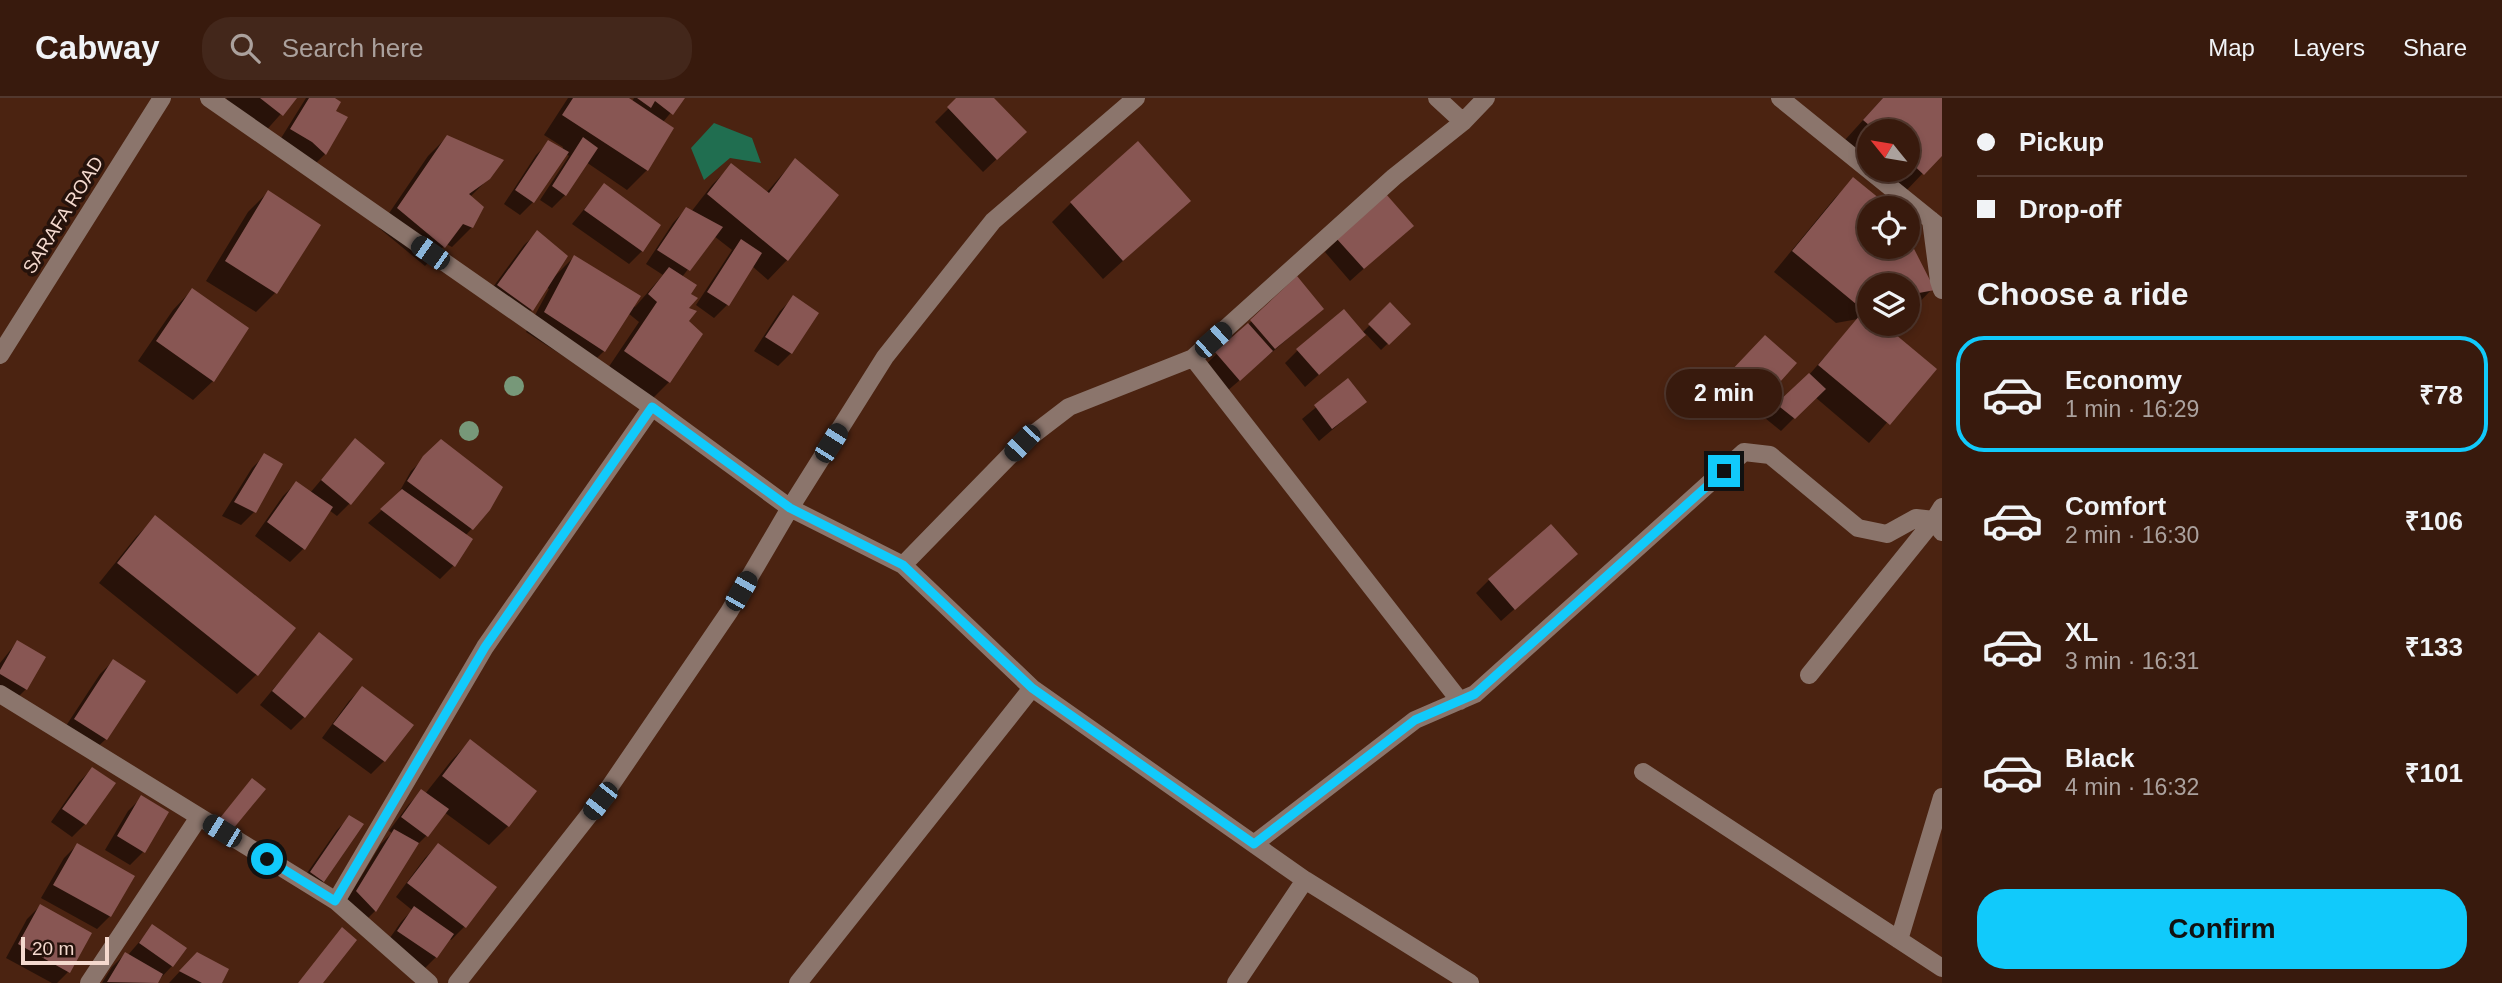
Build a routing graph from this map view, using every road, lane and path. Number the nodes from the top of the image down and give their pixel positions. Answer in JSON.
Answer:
{"nodes":[{"id":1,"x":162,"y":98,"type":"edge"},
{"id":2,"x":209,"y":98,"type":"edge"},
{"id":3,"x":1136,"y":98,"type":"edge"},
{"id":4,"x":1437,"y":98,"type":"edge"},
{"id":5,"x":1486,"y":98,"type":"edge"},
{"id":6,"x":1780,"y":98,"type":"edge"},
{"id":7,"x":1463,"y":122,"type":"junction"},
{"id":8,"x":1936,"y":225,"type":"edge"},
{"id":9,"x":1942,"y":290,"type":"edge"},
{"id":10,"x":0,"y":355,"type":"edge"},
{"id":11,"x":1193,"y":358,"type":"junction"},
{"id":12,"x":652,"y":407,"type":"junction"},
{"id":13,"x":790,"y":508,"type":"junction"},
{"id":14,"x":1939,"y":520,"type":"edge"},
{"id":15,"x":903,"y":565,"type":"junction"},
{"id":16,"x":1809,"y":675,"type":"dead end"},
{"id":17,"x":1032,"y":688,"type":"junction"},
{"id":18,"x":0,"y":694,"type":"edge"},
{"id":19,"x":1461,"y":701,"type":"junction"},
{"id":20,"x":1643,"y":772,"type":"dead end"},
{"id":21,"x":1942,"y":797,"type":"edge"},
{"id":22,"x":199,"y":817,"type":"junction"},
{"id":23,"x":1254,"y":844,"type":"junction"},
{"id":24,"x":1305,"y":880,"type":"junction"},
{"id":25,"x":335,"y":901,"type":"junction"},
{"id":26,"x":1899,"y":940,"type":"junction"},
{"id":27,"x":1942,"y":968,"type":"edge"},
{"id":28,"x":89,"y":983,"type":"edge"},
{"id":29,"x":429,"y":983,"type":"edge"},
{"id":30,"x":457,"y":983,"type":"edge"},
{"id":31,"x":798,"y":983,"type":"edge"},
{"id":32,"x":1236,"y":983,"type":"edge"},
{"id":33,"x":1470,"y":983,"type":"edge"}],
"edges":[{"from":1,"to":10,"type":"street","name":"SARAFA ROAD"},
{"from":2,"to":12,"type":"street"},
{"from":3,"to":13,"type":"street"},
{"from":4,"to":7,"type":"street"},
{"from":5,"to":7,"type":"street"},
{"from":6,"to":8,"type":"street"},
{"from":7,"to":11,"type":"street"},
{"from":8,"to":9,"type":"street"},
{"from":11,"to":15,"type":"street"},
{"from":11,"to":19,"type":"street"},
{"from":12,"to":13,"type":"street"},
{"from":12,"to":25,"type":"street"},
{"from":13,"to":15,"type":"street"},
{"from":13,"to":30,"type":"street"},
{"from":14,"to":16,"type":"street"},
{"from":14,"to":19,"type":"street"},
{"from":15,"to":17,"type":"street"},
{"from":17,"to":23,"type":"street"},
{"from":17,"to":31,"type":"street"},
{"from":18,"to":22,"type":"street"},
{"from":19,"to":23,"type":"street"},
{"from":20,"to":26,"type":"street"},
{"from":21,"to":26,"type":"street"},
{"from":22,"to":25,"type":"street"},
{"from":22,"to":28,"type":"street"},
{"from":23,"to":24,"type":"street"},
{"from":24,"to":32,"type":"street"},
{"from":24,"to":33,"type":"street"},
{"from":25,"to":29,"type":"street"},
{"from":26,"to":27,"type":"street"}]}
